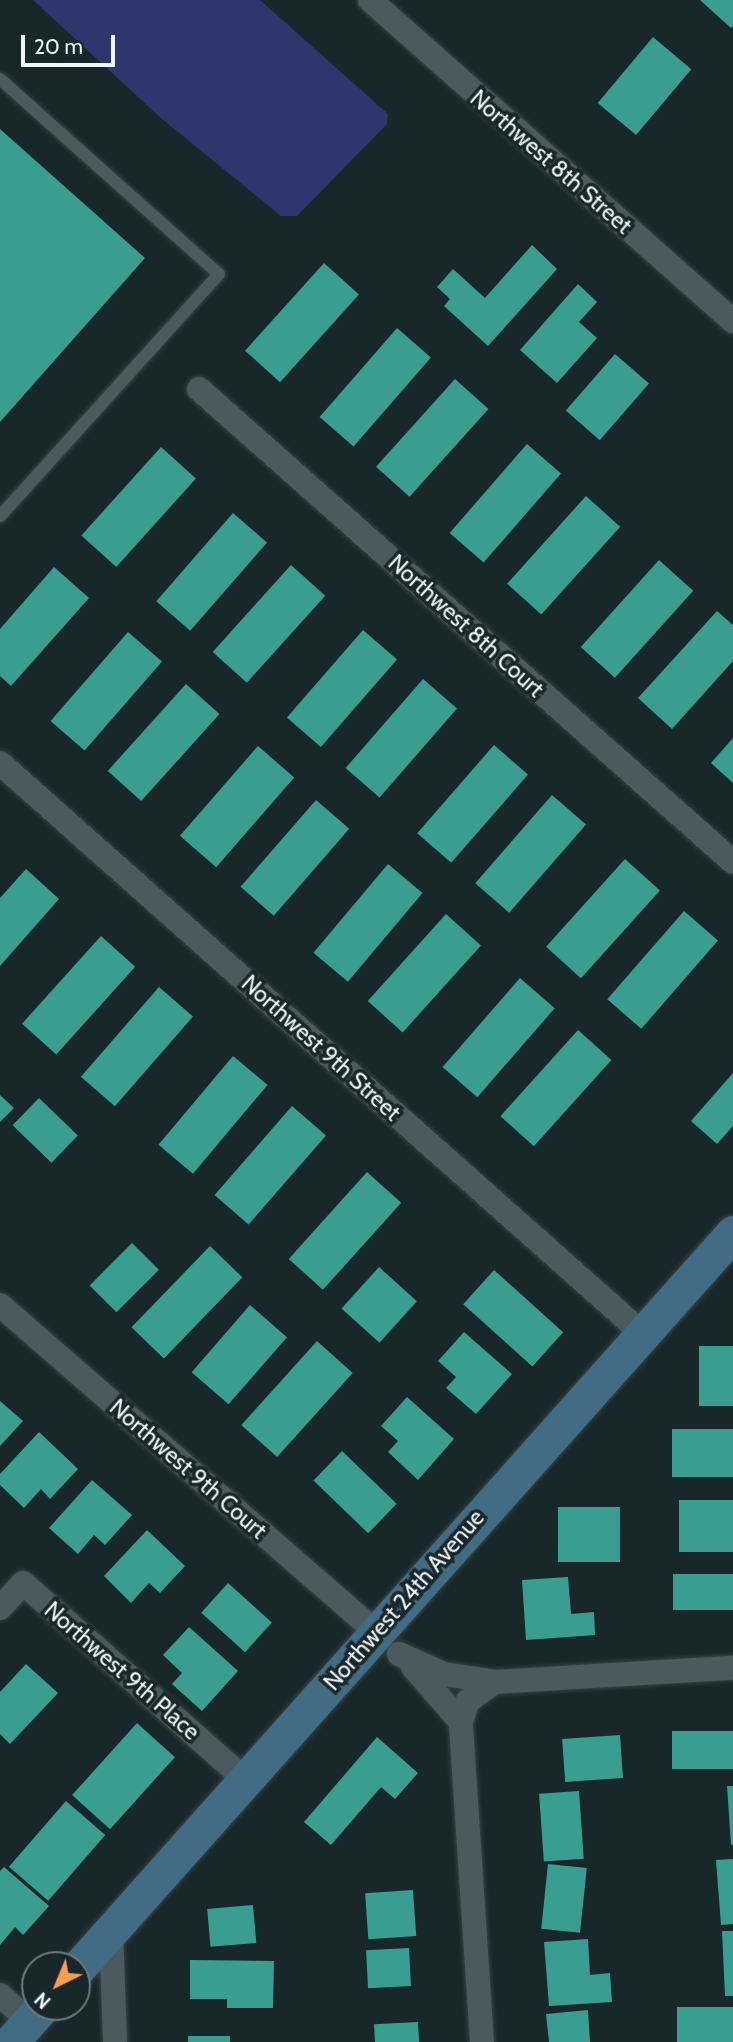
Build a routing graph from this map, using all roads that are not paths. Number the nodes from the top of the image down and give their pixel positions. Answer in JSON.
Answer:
{"nodes":[{"id":1,"x":370,"y":0,"type":"edge"},
{"id":2,"x":0,"y":79,"type":"edge"},
{"id":3,"x":733,"y":321,"type":"edge"},
{"id":4,"x":199,"y":389,"type":"dead end"},
{"id":5,"x":0,"y":516,"type":"edge"},
{"id":6,"x":0,"y":763,"type":"edge"},
{"id":7,"x":733,"y":862,"type":"edge"},
{"id":8,"x":733,"y":1233,"type":"edge"},
{"id":9,"x":0,"y":1305,"type":"edge"},
{"id":10,"x":642,"y":1333,"type":"junction"},
{"id":11,"x":0,"y":1608,"type":"edge"},
{"id":12,"x":388,"y":1643,"type":"junction"},
{"id":13,"x":733,"y":1668,"type":"edge"},
{"id":14,"x":487,"y":1687,"type":"junction"},
{"id":15,"x":461,"y":1722,"type":"junction"},
{"id":16,"x":246,"y":1780,"type":"junction"},
{"id":17,"x":111,"y":1931,"type":"junction"},
{"id":18,"x":91,"y":1953,"type":"edge"},
{"id":19,"x":0,"y":1996,"type":"edge"},
{"id":20,"x":28,"y":2024,"type":"edge"},
{"id":21,"x":115,"y":2042,"type":"edge"},
{"id":22,"x":482,"y":2042,"type":"edge"}],
"edges":[{"from":1,"to":3,"type":"street","name":"Northwest 8th Street"},
{"from":2,"to":5,"type":"lane"},
{"from":4,"to":7,"type":"street","name":"Northwest 8th Court"},
{"from":6,"to":10,"type":"street","name":"Northwest 9th Street"},
{"from":8,"to":10,"type":"street","name":"Northwest 24th Avenue"},
{"from":9,"to":12,"type":"street","name":"Northwest 9th Court"},
{"from":10,"to":12,"type":"street","name":"Northwest 24th Avenue"},
{"from":11,"to":16,"type":"street","name":"Northwest 9th Place"},
{"from":12,"to":14,"type":"street","name":"Northwest 9th Court"},
{"from":12,"to":15,"type":"street"},
{"from":12,"to":16,"type":"street","name":"Northwest 24th Avenue"},
{"from":13,"to":14,"type":"street","name":"Northwest 9th Court"},
{"from":14,"to":15,"type":"street"},
{"from":15,"to":22,"type":"street"},
{"from":16,"to":17,"type":"street","name":"Northwest 24th Avenue"},
{"from":17,"to":18,"type":"street","name":"Northwest 24th Avenue"},
{"from":17,"to":21,"type":"street"},
{"from":19,"to":20,"type":"street"}]}
